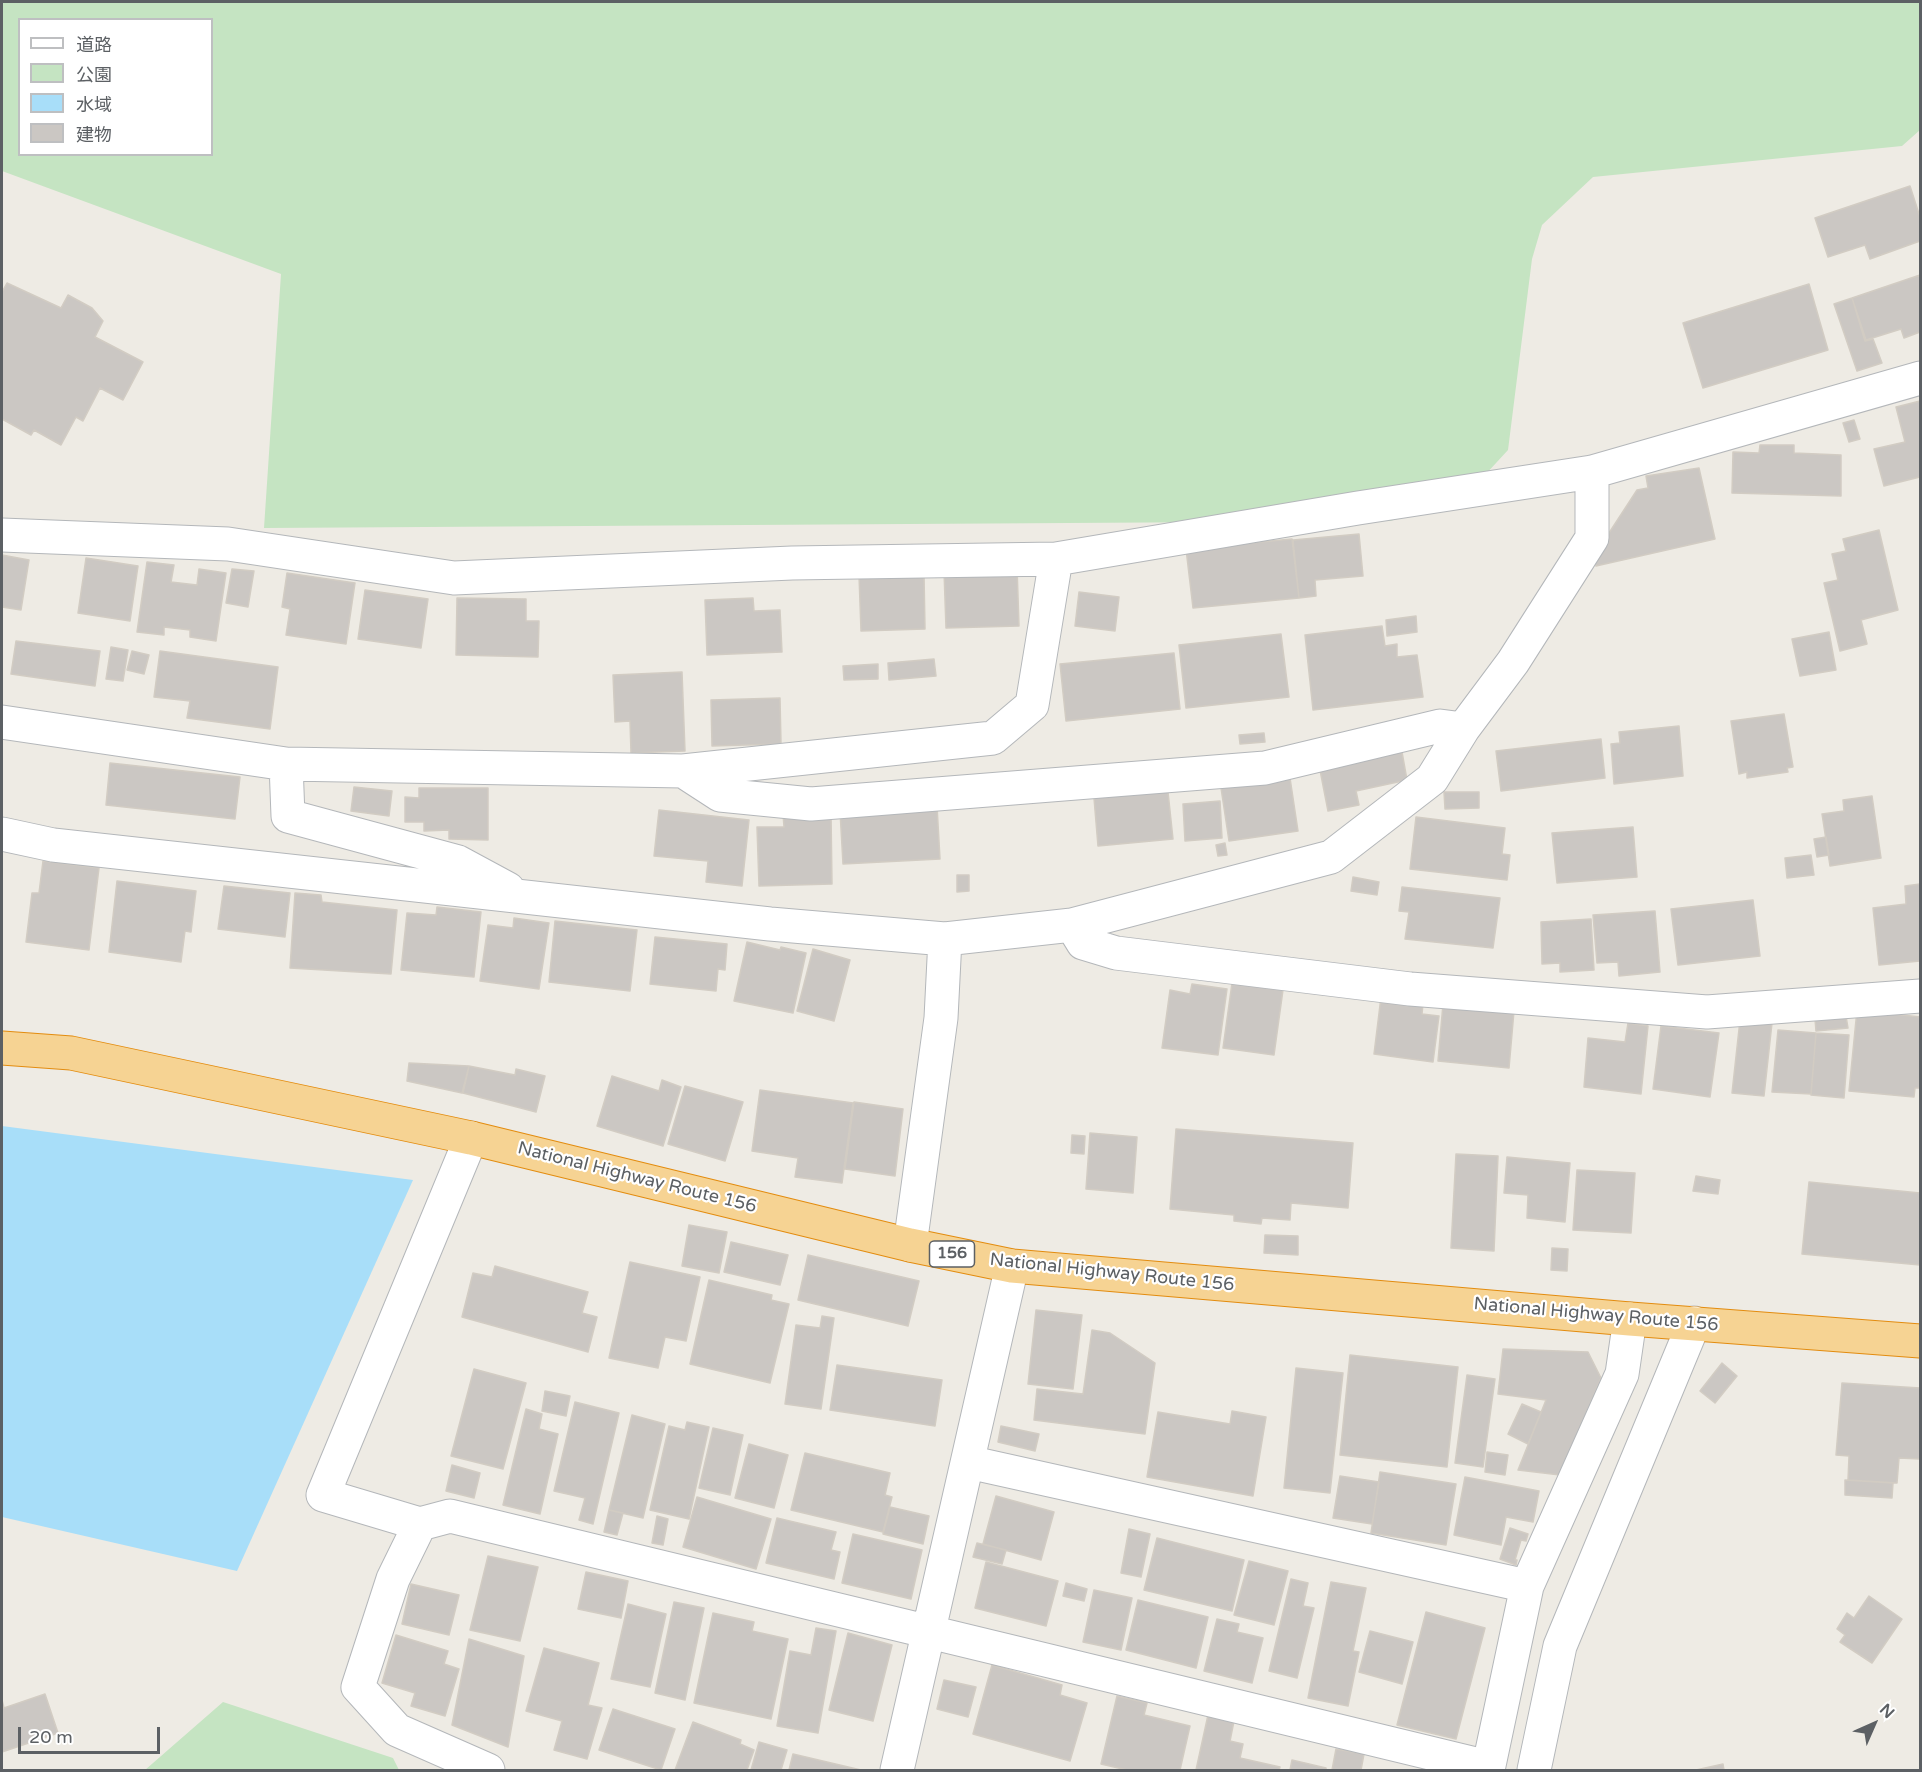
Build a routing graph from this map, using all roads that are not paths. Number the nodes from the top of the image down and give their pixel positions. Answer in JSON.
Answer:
{"nodes":[{"id":1,"x":1920,"y":378,"type":"edge"},
{"id":2,"x":1592,"y":472,"type":"junction"},
{"id":3,"x":2,"y":536,"type":"edge"},
{"id":4,"x":1056,"y":559,"type":"junction"},
{"id":5,"x":2,"y":722,"type":"edge"},
{"id":6,"x":1463,"y":729,"type":"junction"},
{"id":7,"x":286,"y":764,"type":"junction"},
{"id":8,"x":683,"y":771,"type":"junction"},
{"id":9,"x":2,"y":834,"type":"edge"},
{"id":10,"x":522,"y":897,"type":"junction"},
{"id":11,"x":1072,"y":925,"type":"junction"},
{"id":12,"x":945,"y":939,"type":"junction"},
{"id":13,"x":1920,"y":996,"type":"edge"},
{"id":14,"x":2,"y":1047,"type":"edge"},
{"id":15,"x":471,"y":1138,"type":"junction"},
{"id":16,"x":910,"y":1245,"type":"junction"},
{"id":17,"x":1012,"y":1266,"type":"junction"},
{"id":18,"x":1629,"y":1319,"type":"junction"},
{"id":19,"x":1694,"y":1323,"type":"junction"},
{"id":20,"x":1920,"y":1341,"type":"edge"},
{"id":21,"x":968,"y":1462,"type":"junction"},
{"id":22,"x":420,"y":1524,"type":"junction"},
{"id":23,"x":1527,"y":1586,"type":"junction"},
{"id":24,"x":929,"y":1631,"type":"junction"},
{"id":25,"x":1488,"y":1769,"type":"edge"},
{"id":26,"x":488,"y":1770,"type":"edge"},
{"id":27,"x":897,"y":1770,"type":"edge"},
{"id":28,"x":1534,"y":1770,"type":"edge"}],
"edges":[{"from":1,"to":2,"type":"street"},
{"from":2,"to":4,"type":"street"},
{"from":2,"to":6,"type":"street"},
{"from":3,"to":4,"type":"street"},
{"from":4,"to":8,"type":"street"},
{"from":5,"to":7,"type":"street"},
{"from":6,"to":8,"type":"street"},
{"from":6,"to":11,"type":"street"},
{"from":7,"to":8,"type":"street"},
{"from":7,"to":10,"type":"street"},
{"from":9,"to":10,"type":"street"},
{"from":10,"to":12,"type":"street"},
{"from":11,"to":12,"type":"street"},
{"from":11,"to":13,"type":"street"},
{"from":12,"to":16,"type":"street"},
{"from":14,"to":15,"type":"highway","name":"National Highway Route 156","number":"156"},
{"from":15,"to":16,"type":"highway","name":"National Highway Route 156","number":"156"},
{"from":15,"to":22,"type":"street"},
{"from":16,"to":17,"type":"highway","name":"National Highway Route 156","number":"156"},
{"from":17,"to":18,"type":"highway","name":"National Highway Route 156","number":"156"},
{"from":17,"to":21,"type":"street"},
{"from":18,"to":19,"type":"highway","name":"National Highway Route 156","number":"156"},
{"from":18,"to":23,"type":"street"},
{"from":19,"to":20,"type":"highway","name":"National Highway Route 156","number":"156"},
{"from":19,"to":28,"type":"street"},
{"from":21,"to":23,"type":"street"},
{"from":21,"to":24,"type":"street"},
{"from":22,"to":24,"type":"street"},
{"from":22,"to":26,"type":"street"},
{"from":23,"to":25,"type":"street"},
{"from":24,"to":25,"type":"street"},
{"from":24,"to":27,"type":"street"}]}
